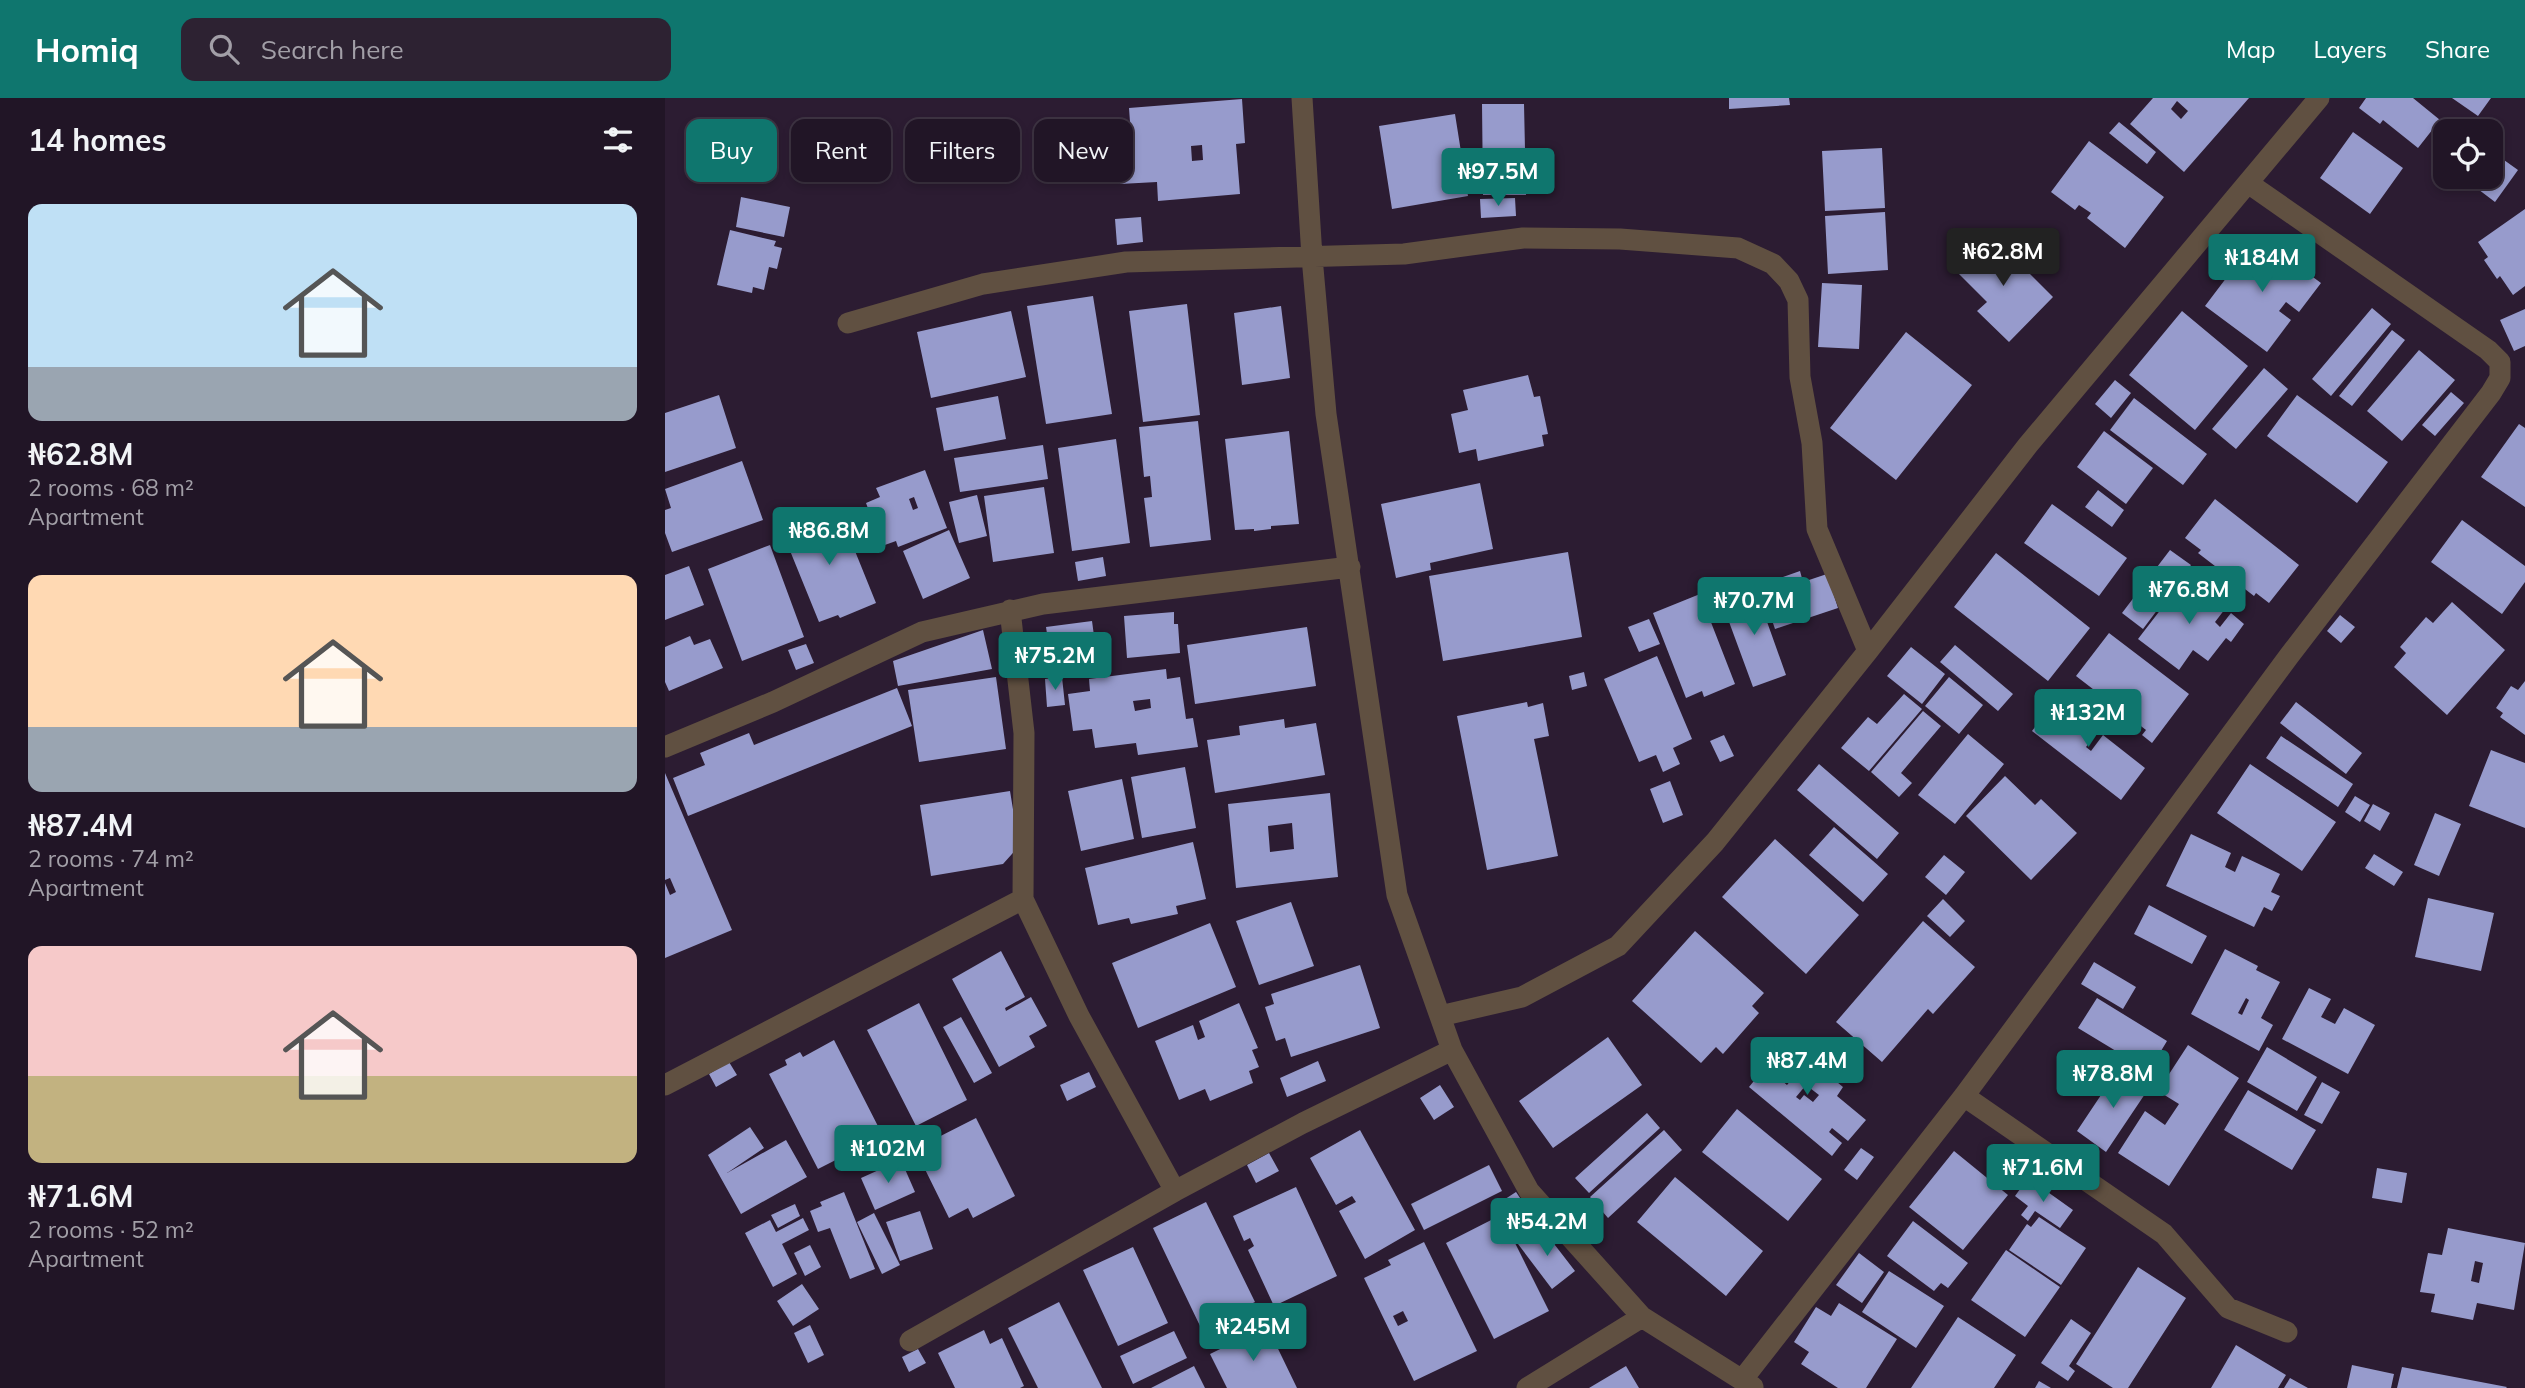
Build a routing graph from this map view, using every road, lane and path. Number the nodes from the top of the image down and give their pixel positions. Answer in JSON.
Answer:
{"nodes":[{"id":1,"x":1302,"y":98,"type":"edge"},
{"id":2,"x":2319,"y":98,"type":"edge"},
{"id":3,"x":2248,"y":183,"type":"junction"},
{"id":4,"x":1312,"y":257,"type":"junction"},
{"id":5,"x":848,"y":323,"type":"dead end"},
{"id":6,"x":1350,"y":567,"type":"junction"},
{"id":7,"x":1010,"y":610,"type":"junction"},
{"id":8,"x":1868,"y":651,"type":"junction"},
{"id":9,"x":665,"y":747,"type":"edge"},
{"id":10,"x":1023,"y":899,"type":"junction"},
{"id":11,"x":1440,"y":1016,"type":"junction"},
{"id":12,"x":1452,"y":1051,"type":"junction"},
{"id":13,"x":665,"y":1085,"type":"edge"},
{"id":14,"x":1964,"y":1096,"type":"junction"},
{"id":15,"x":1175,"y":1191,"type":"junction"},
{"id":16,"x":1642,"y":1317,"type":"junction"},
{"id":17,"x":2287,"y":1332,"type":"dead end"},
{"id":18,"x":910,"y":1341,"type":"dead end"},
{"id":19,"x":1749,"y":1384,"type":"edge"},
{"id":20,"x":1527,"y":1388,"type":"edge"}],
"edges":[{"from":1,"to":4,"type":"street"},
{"from":2,"to":3,"type":"street"},
{"from":3,"to":8,"type":"street"},
{"from":3,"to":14,"type":"street"},
{"from":4,"to":5,"type":"street"},
{"from":4,"to":6,"type":"street"},
{"from":4,"to":8,"type":"street"},
{"from":6,"to":7,"type":"street"},
{"from":6,"to":11,"type":"street"},
{"from":7,"to":9,"type":"street"},
{"from":7,"to":10,"type":"street"},
{"from":8,"to":11,"type":"street"},
{"from":10,"to":13,"type":"street"},
{"from":10,"to":15,"type":"street"},
{"from":11,"to":12,"type":"street"},
{"from":12,"to":15,"type":"street"},
{"from":12,"to":16,"type":"street"},
{"from":14,"to":17,"type":"street"},
{"from":14,"to":19,"type":"street"},
{"from":15,"to":18,"type":"street"},
{"from":16,"to":19,"type":"street"},
{"from":16,"to":20,"type":"street"}]}
